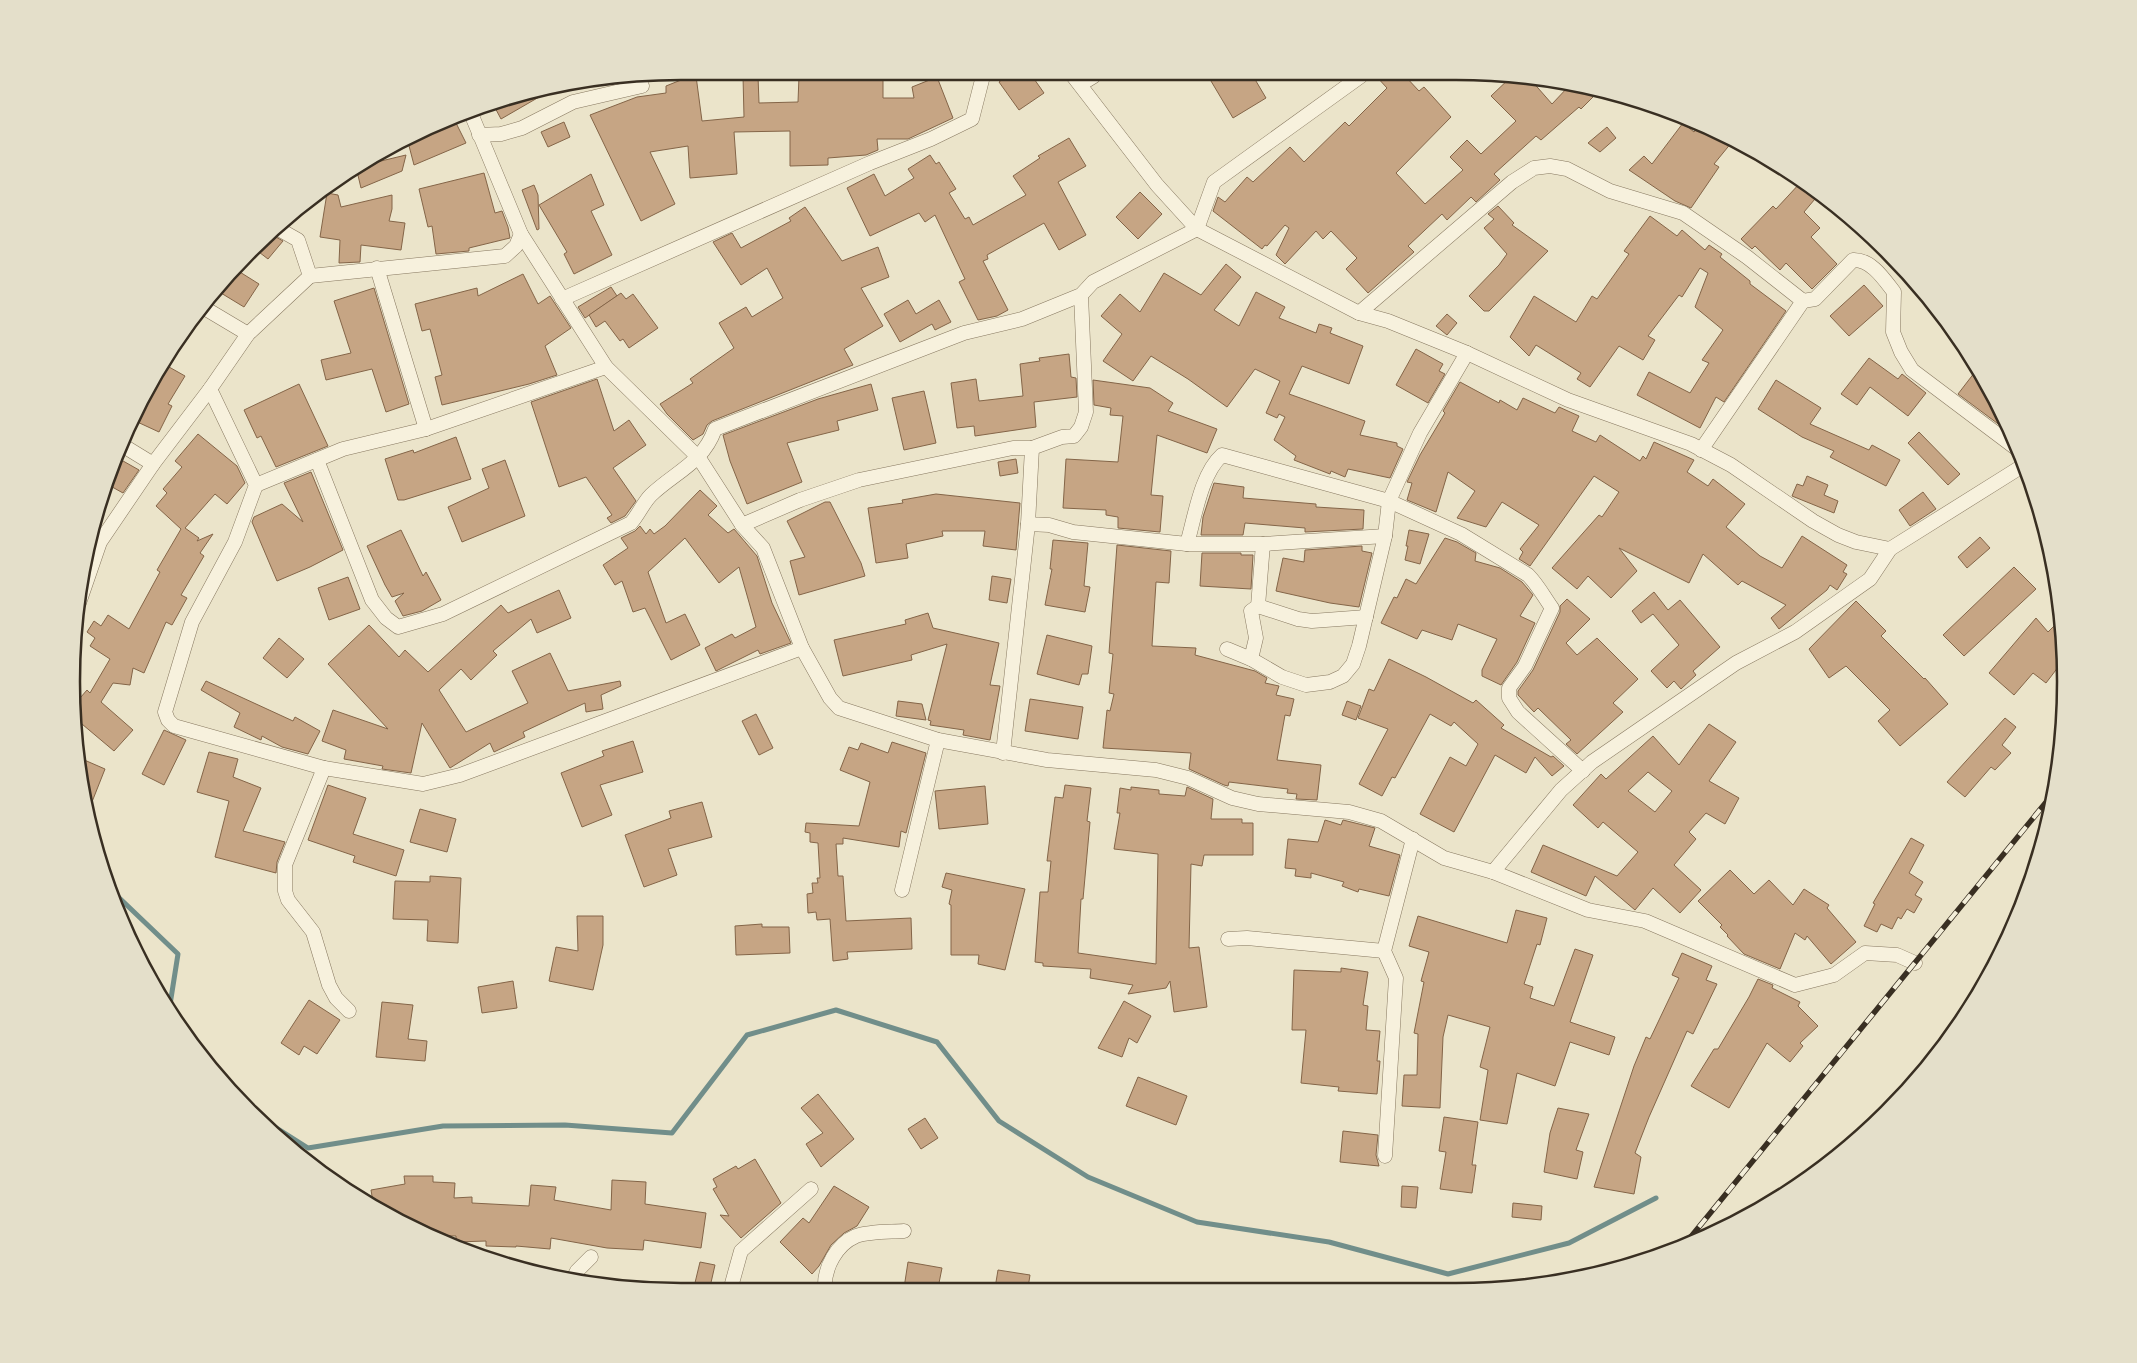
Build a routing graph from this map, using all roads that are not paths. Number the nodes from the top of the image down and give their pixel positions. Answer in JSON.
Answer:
{"nodes":[{"id":1,"x":983,"y":80,"type":"edge"},
{"id":2,"x":1077,"y":80,"type":"edge"},
{"id":3,"x":1355,"y":80,"type":"edge"},
{"id":4,"x":642,"y":86,"type":"dead end"},
{"id":5,"x":473,"y":118,"type":"edge"},
{"id":6,"x":479,"y":135,"type":"junction"},
{"id":7,"x":1197,"y":229,"type":"junction"},
{"id":8,"x":283,"y":231,"type":"edge"},
{"id":9,"x":521,"y":234,"type":"junction"},
{"id":10,"x":377,"y":268,"type":"junction"},
{"id":11,"x":310,"y":276,"type":"junction"},
{"id":12,"x":1081,"y":295,"type":"junction"},
{"id":13,"x":562,"y":298,"type":"junction"},
{"id":14,"x":1803,"y":301,"type":"junction"},
{"id":15,"x":208,"y":310,"type":"edge"},
{"id":16,"x":1359,"y":312,"type":"junction"},
{"id":17,"x":248,"y":334,"type":"junction"},
{"id":18,"x":1467,"y":353,"type":"junction"},
{"id":19,"x":606,"y":367,"type":"junction"},
{"id":20,"x":210,"y":389,"type":"junction"},
{"id":21,"x":426,"y":429,"type":"junction"},
{"id":22,"x":2007,"y":441,"type":"edge"},
{"id":23,"x":1032,"y":448,"type":"junction"},
{"id":24,"x":127,"y":449,"type":"edge"},
{"id":25,"x":1701,"y":450,"type":"junction"},
{"id":26,"x":699,"y":458,"type":"junction"},
{"id":27,"x":317,"y":460,"type":"junction"},
{"id":28,"x":153,"y":464,"type":"junction"},
{"id":29,"x":2018,"y":469,"type":"edge"},
{"id":30,"x":256,"y":485,"type":"junction"},
{"id":31,"x":1389,"y":501,"type":"junction"},
{"id":32,"x":1028,"y":524,"type":"junction"},
{"id":33,"x":742,"y":525,"type":"junction"},
{"id":34,"x":1385,"y":536,"type":"junction"},
{"id":35,"x":1187,"y":544,"type":"junction"},
{"id":36,"x":1263,"y":544,"type":"junction"},
{"id":37,"x":1890,"y":549,"type":"junction"},
{"id":38,"x":92,"y":566,"type":"edge"},
{"id":39,"x":1258,"y":606,"type":"junction"},
{"id":40,"x":1366,"y":617,"type":"junction"},
{"id":41,"x":802,"y":648,"type":"junction"},
{"id":42,"x":1227,"y":649,"type":"dead end"},
{"id":43,"x":1251,"y":659,"type":"junction"},
{"id":44,"x":938,"y":740,"type":"junction"},
{"id":45,"x":1003,"y":753,"type":"junction"},
{"id":46,"x":324,"y":768,"type":"junction"},
{"id":47,"x":1583,"y":771,"type":"junction"},
{"id":48,"x":1413,"y":839,"type":"junction"},
{"id":49,"x":1493,"y":872,"type":"junction"},
{"id":50,"x":902,"y":890,"type":"dead end"},
{"id":51,"x":1228,"y":939,"type":"dead end"},
{"id":52,"x":1384,"y":951,"type":"junction"},
{"id":53,"x":1915,"y":963,"type":"dead end"},
{"id":54,"x":349,"y":1011,"type":"dead end"},
{"id":55,"x":1385,"y":1156,"type":"dead end"},
{"id":56,"x":811,"y":1189,"type":"dead end"},
{"id":57,"x":904,"y":1231,"type":"dead end"},
{"id":58,"x":591,"y":1257,"type":"dead end"},
{"id":59,"x":577,"y":1273,"type":"edge"},
{"id":60,"x":731,"y":1283,"type":"edge"},
{"id":61,"x":825,"y":1283,"type":"edge"}],
"edges":[{"from":1,"to":13,"type":"street"},
{"from":2,"to":7,"type":"street"},
{"from":3,"to":7,"type":"street"},
{"from":4,"to":6,"type":"street"},
{"from":5,"to":6,"type":"street"},
{"from":6,"to":9,"type":"street"},
{"from":7,"to":12,"type":"street"},
{"from":7,"to":16,"type":"street"},
{"from":8,"to":11,"type":"street"},
{"from":9,"to":10,"type":"street"},
{"from":9,"to":13,"type":"street"},
{"from":10,"to":11,"type":"street"},
{"from":10,"to":21,"type":"street"},
{"from":11,"to":17,"type":"street"},
{"from":12,"to":23,"type":"street"},
{"from":12,"to":26,"type":"street"},
{"from":13,"to":19,"type":"street"},
{"from":14,"to":16,"type":"street"},
{"from":14,"to":22,"type":"street"},
{"from":14,"to":25,"type":"street"},
{"from":15,"to":17,"type":"street"},
{"from":16,"to":18,"type":"street"},
{"from":17,"to":20,"type":"street"},
{"from":18,"to":25,"type":"street"},
{"from":18,"to":31,"type":"street"},
{"from":19,"to":21,"type":"street"},
{"from":19,"to":26,"type":"street"},
{"from":20,"to":28,"type":"street"},
{"from":20,"to":30,"type":"street"},
{"from":21,"to":27,"type":"street"},
{"from":23,"to":32,"type":"street"},
{"from":23,"to":33,"type":"street"},
{"from":24,"to":28,"type":"street"},
{"from":25,"to":37,"type":"street"},
{"from":26,"to":27,"type":"street"},
{"from":26,"to":33,"type":"street"},
{"from":27,"to":30,"type":"street"},
{"from":28,"to":38,"type":"street"},
{"from":29,"to":37,"type":"street"},
{"from":30,"to":46,"type":"street"},
{"from":31,"to":34,"type":"street"},
{"from":31,"to":35,"type":"street"},
{"from":31,"to":47,"type":"street"},
{"from":32,"to":35,"type":"street"},
{"from":32,"to":45,"type":"street"},
{"from":33,"to":41,"type":"street"},
{"from":34,"to":36,"type":"street"},
{"from":34,"to":40,"type":"street"},
{"from":35,"to":36,"type":"street"},
{"from":36,"to":39,"type":"street"},
{"from":37,"to":47,"type":"street"},
{"from":39,"to":40,"type":"street"},
{"from":39,"to":43,"type":"street"},
{"from":40,"to":43,"type":"street"},
{"from":41,"to":44,"type":"street"},
{"from":41,"to":46,"type":"street"},
{"from":42,"to":43,"type":"street"},
{"from":44,"to":45,"type":"street"},
{"from":44,"to":50,"type":"street"},
{"from":45,"to":48,"type":"street"},
{"from":46,"to":54,"type":"street"},
{"from":47,"to":49,"type":"street"},
{"from":48,"to":49,"type":"street"},
{"from":48,"to":52,"type":"street"},
{"from":49,"to":53,"type":"street"},
{"from":51,"to":52,"type":"street"},
{"from":52,"to":55,"type":"street"},
{"from":56,"to":60,"type":"street"},
{"from":57,"to":61,"type":"street"},
{"from":58,"to":59,"type":"street"}]}
